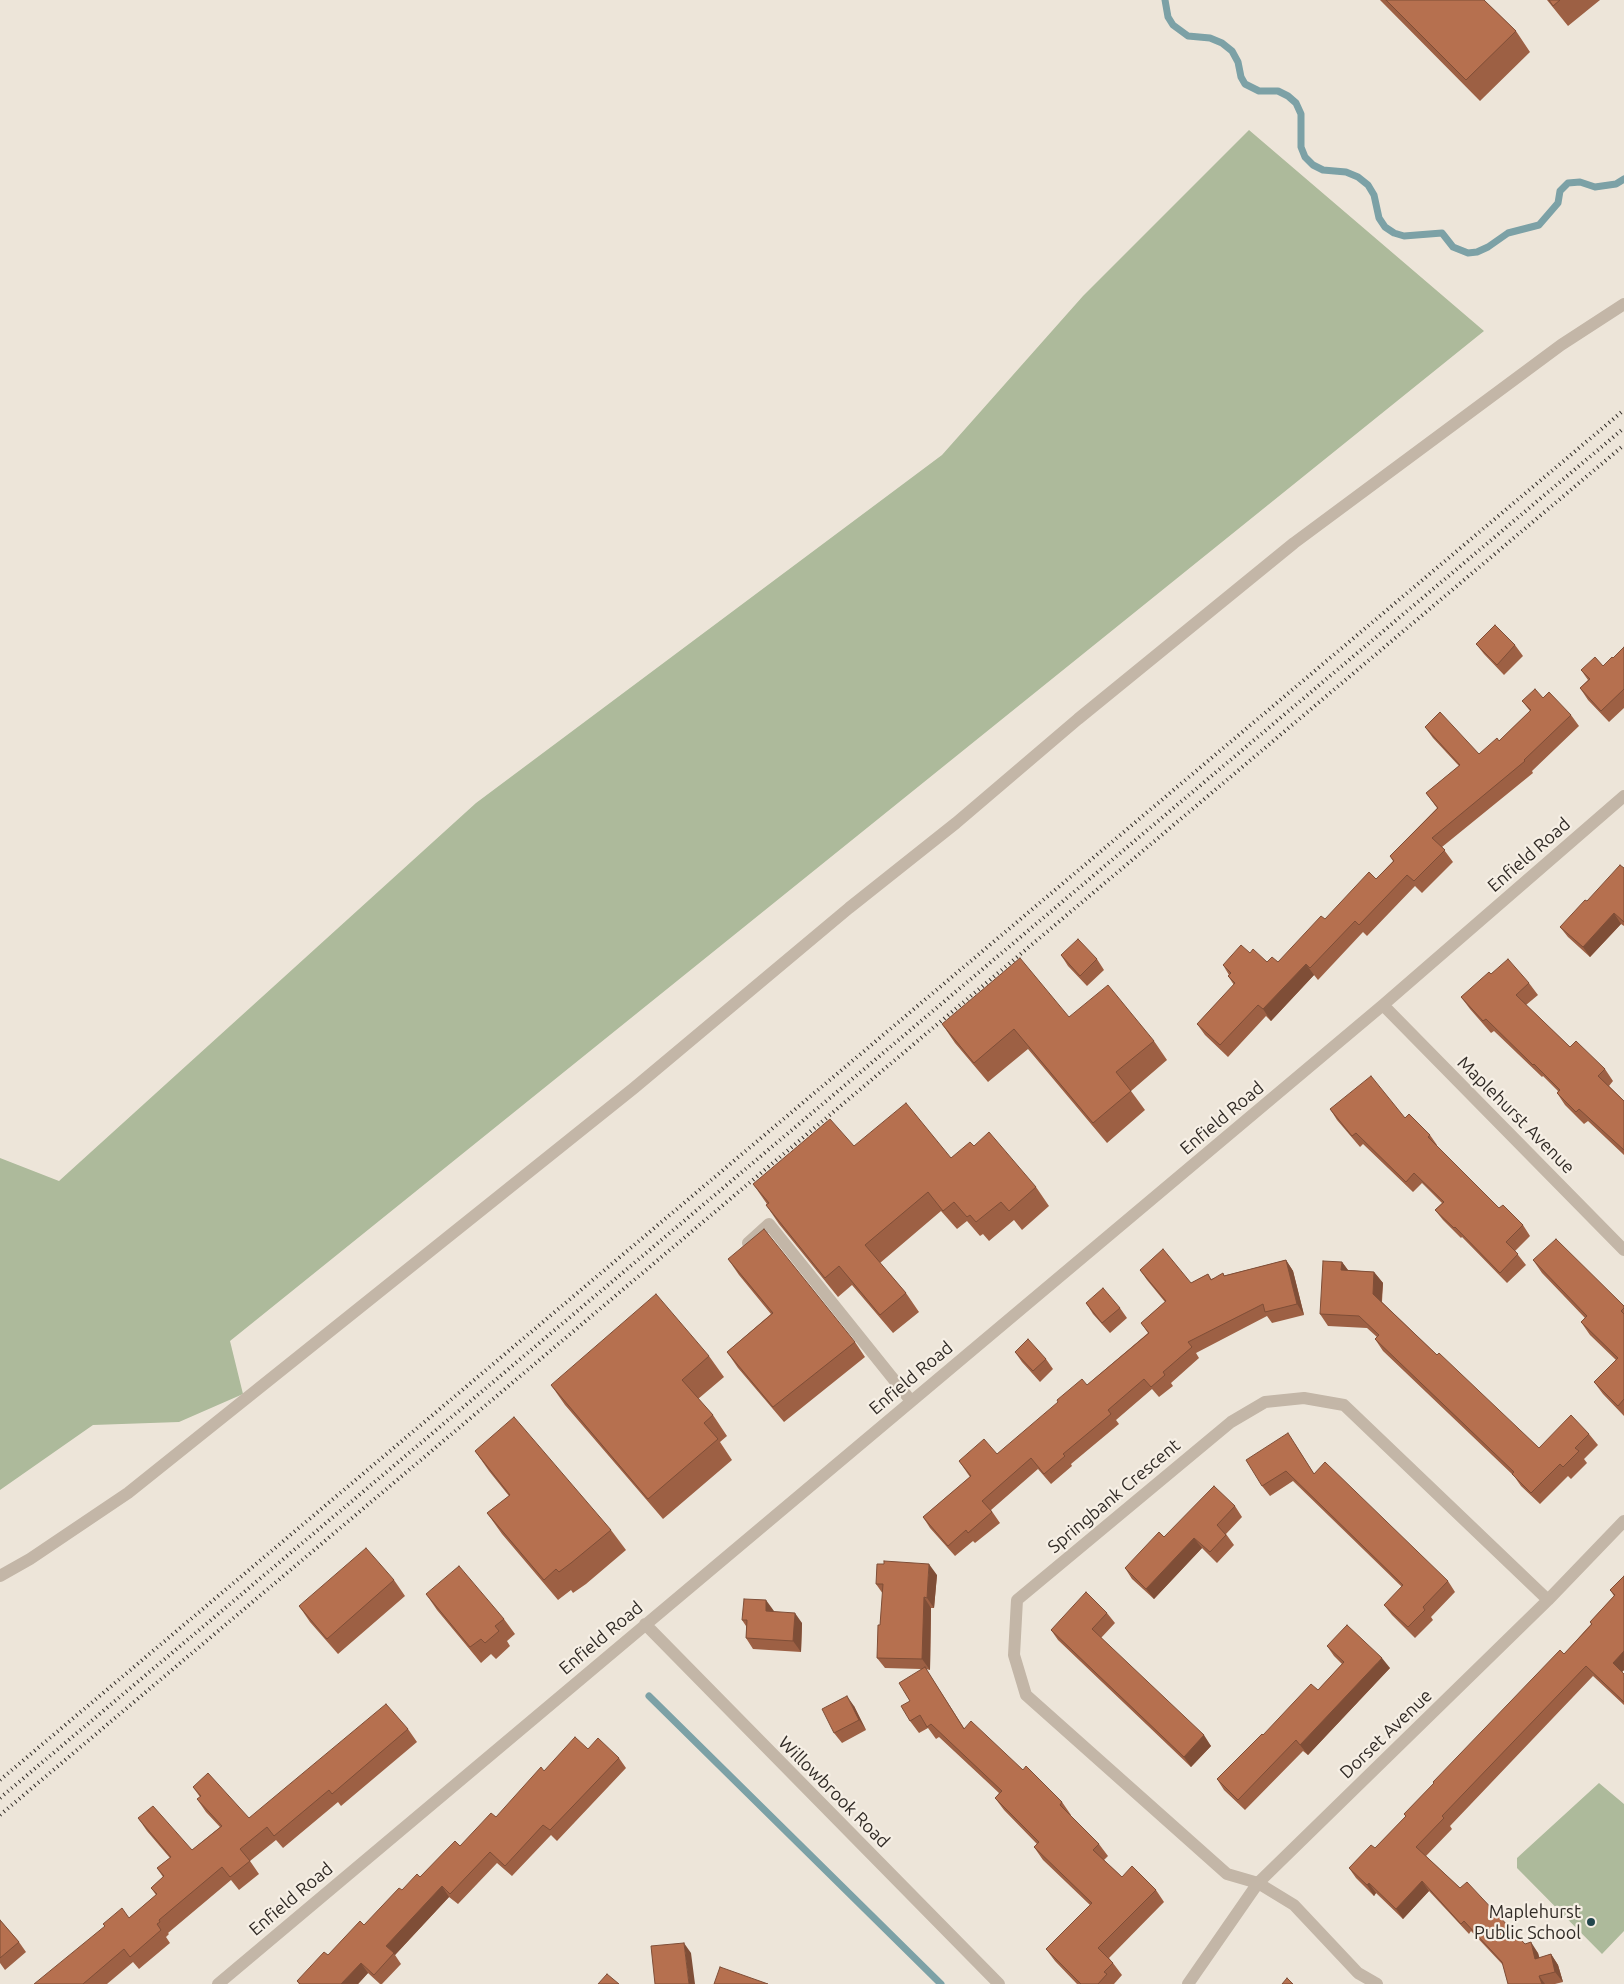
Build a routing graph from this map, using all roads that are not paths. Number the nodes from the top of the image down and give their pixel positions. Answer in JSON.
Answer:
{"nodes":[{"id":1,"x":1624,"y":304,"type":"edge"},
{"id":2,"x":1624,"y":796,"type":"edge"},
{"id":3,"x":1383,"y":1005,"type":"junction"},
{"id":4,"x":1624,"y":1250,"type":"edge"},
{"id":5,"x":736,"y":1253,"type":"edge"},
{"id":6,"x":911,"y":1401,"type":"junction"},
{"id":7,"x":1624,"y":1521,"type":"edge"},
{"id":8,"x":0,"y":1576,"type":"edge"},
{"id":9,"x":1548,"y":1600,"type":"junction"},
{"id":10,"x":645,"y":1624,"type":"junction"},
{"id":11,"x":1258,"y":1883,"type":"junction"},
{"id":12,"x":218,"y":1984,"type":"edge"},
{"id":13,"x":999,"y":1984,"type":"edge"},
{"id":14,"x":1188,"y":1984,"type":"edge"},
{"id":15,"x":1377,"y":1984,"type":"edge"}],
"edges":[{"from":1,"to":8,"type":"street"},
{"from":2,"to":3,"type":"street","name":"Enfield Road"},
{"from":3,"to":4,"type":"street","name":"Maplehurst Avenue"},
{"from":3,"to":6,"type":"street","name":"Enfield Road"},
{"from":5,"to":6,"type":"street"},
{"from":6,"to":10,"type":"street","name":"Enfield Road"},
{"from":7,"to":9,"type":"street","name":"Dorset Avenue"},
{"from":9,"to":11,"type":"street","name":"Dorset Avenue"},
{"from":9,"to":11,"type":"street","name":"Springbank Crescent"},
{"from":10,"to":12,"type":"street","name":"Enfield Road"},
{"from":10,"to":13,"type":"street","name":"Willowbrook Road"},
{"from":11,"to":14,"type":"street","name":"Dorset Avenue"},
{"from":11,"to":15,"type":"street","name":"Springbank Crescent"}]}
